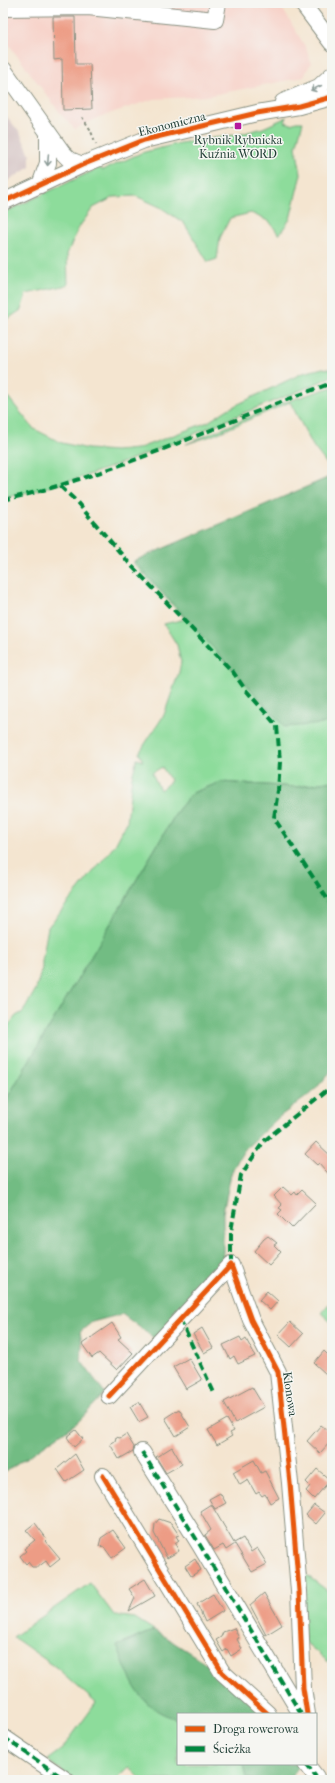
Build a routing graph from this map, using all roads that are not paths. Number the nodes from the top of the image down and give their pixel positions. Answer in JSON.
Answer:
{"nodes":[{"id":1,"x":218,"y":3,"type":"edge"},
{"id":2,"x":302,"y":3,"type":"edge"},
{"id":3,"x":309,"y":3,"type":"edge"},
{"id":4,"x":3,"y":8,"type":"edge"},
{"id":5,"x":332,"y":25,"type":"edge"},
{"id":6,"x":332,"y":44,"type":"edge"},
{"id":7,"x":3,"y":69,"type":"edge"},
{"id":8,"x":332,"y":75,"type":"edge"},
{"id":9,"x":332,"y":97,"type":"edge"},
{"id":10,"x":257,"y":113,"type":"junction"},
{"id":11,"x":48,"y":134,"type":"junction"},
{"id":12,"x":82,"y":165,"type":"junction"},
{"id":13,"x":40,"y":185,"type":"junction"},
{"id":14,"x":3,"y":202,"type":"edge"},
{"id":15,"x":110,"y":1396,"type":"dead end"},
{"id":16,"x":142,"y":1452,"type":"dead end"},
{"id":17,"x":103,"y":1476,"type":"dead end"},
{"id":18,"x":267,"y":1713,"type":"edge"},
{"id":19,"x":300,"y":1713,"type":"edge"},
{"id":20,"x":307,"y":1713,"type":"edge"},
{"id":21,"x":3,"y":1737,"type":"edge"},
{"id":22,"x":307,"y":1765,"type":"edge"},
{"id":23,"x":315,"y":1774,"type":"edge"},
{"id":24,"x":66,"y":1780,"type":"edge"}],
"edges":[{"from":1,"to":4,"type":"street"},
{"from":2,"to":6,"type":"street"},
{"from":3,"to":5,"type":"street"},
{"from":7,"to":11,"type":"street"},
{"from":8,"to":10,"type":"street","name":"Ekonomiczna","one_way":true},
{"from":9,"to":10,"type":"street","name":"Ekonomiczna"},
{"from":10,"to":12,"type":"street","name":"Ekonomiczna"},
{"from":11,"to":12,"type":"street"},
{"from":11,"to":13,"type":"street","one_way":true},
{"from":12,"to":13,"type":"street","name":"Ekonomiczna"},
{"from":13,"to":14,"type":"street","name":"Ekonomiczna"},
{"from":15,"to":20,"type":"street","name":"Klonowa"},
{"from":16,"to":19,"type":"street"},
{"from":17,"to":18,"type":"street"},
{"from":21,"to":24,"type":"street"},
{"from":22,"to":23,"type":"street"}]}
